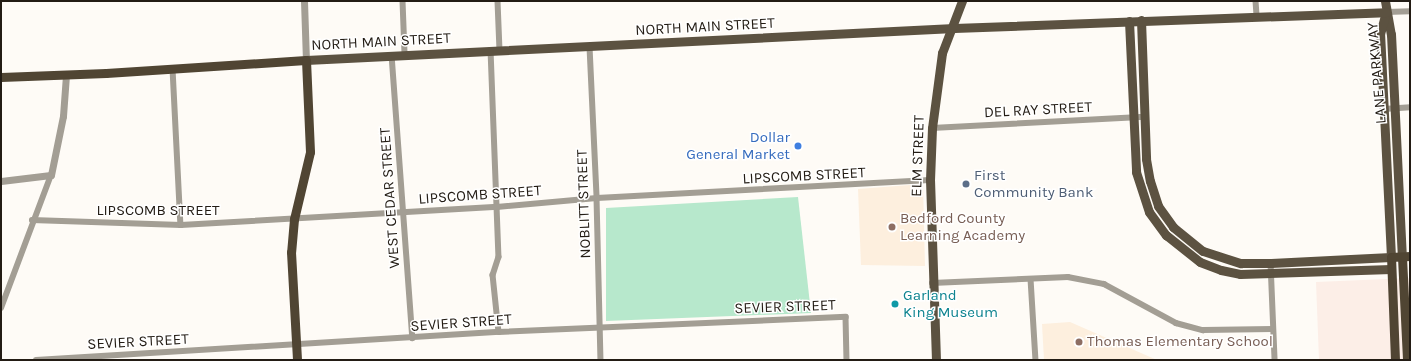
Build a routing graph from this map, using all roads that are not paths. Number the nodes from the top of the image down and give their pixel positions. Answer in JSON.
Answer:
{"nodes":[{"id":1,"x":304,"y":1,"type":"edge"},
{"id":2,"x":403,"y":1,"type":"edge"},
{"id":3,"x":498,"y":1,"type":"edge"},
{"id":4,"x":962,"y":1,"type":"edge"},
{"id":5,"x":1256,"y":1,"type":"edge"},
{"id":6,"x":1385,"y":1,"type":"edge"},
{"id":7,"x":1410,"y":11,"type":"edge"},
{"id":8,"x":1386,"y":12,"type":"junction"},
{"id":9,"x":1257,"y":15,"type":"junction"},
{"id":10,"x":1141,"y":20,"type":"junction"},
{"id":11,"x":1129,"y":21,"type":"junction"},
{"id":12,"x":954,"y":28,"type":"junction"},
{"id":13,"x":590,"y":47,"type":"junction"},
{"id":14,"x":496,"y":50,"type":"junction"},
{"id":15,"x":405,"y":54,"type":"junction"},
{"id":16,"x":392,"y":55,"type":"junction"},
{"id":17,"x":306,"y":60,"type":"junction"},
{"id":18,"x":173,"y":69,"type":"junction"},
{"id":19,"x":66,"y":75,"type":"junction"},
{"id":20,"x":1,"y":77,"type":"edge"},
{"id":21,"x":1410,"y":107,"type":"edge"},
{"id":22,"x":1395,"y":108,"type":"junction"},
{"id":23,"x":1384,"y":109,"type":"junction"},
{"id":24,"x":1133,"y":117,"type":"junction"},
{"id":25,"x":1145,"y":117,"type":"junction"},
{"id":26,"x":932,"y":128,"type":"junction"},
{"id":27,"x":51,"y":175,"type":"junction"},
{"id":28,"x":930,"y":180,"type":"junction"},
{"id":29,"x":1,"y":181,"type":"edge"},
{"id":30,"x":1388,"y":187,"type":"junction"},
{"id":31,"x":1399,"y":187,"type":"junction"},
{"id":32,"x":597,"y":198,"type":"junction"},
{"id":33,"x":497,"y":207,"type":"junction"},
{"id":34,"x":402,"y":212,"type":"junction"},
{"id":35,"x":294,"y":219,"type":"junction"},
{"id":36,"x":32,"y":220,"type":"junction"},
{"id":37,"x":181,"y":225,"type":"junction"},
{"id":38,"x":1391,"y":257,"type":"junction"},
{"id":39,"x":1406,"y":257,"type":"edge"},
{"id":40,"x":1271,"y":263,"type":"junction"},
{"id":41,"x":1406,"y":268,"type":"edge"},
{"id":42,"x":1391,"y":269,"type":"junction"},
{"id":43,"x":1271,"y":275,"type":"junction"},
{"id":44,"x":1032,"y":279,"type":"junction"},
{"id":45,"x":932,"y":283,"type":"junction"},
{"id":46,"x":1,"y":308,"type":"edge"},
{"id":47,"x":599,"y":327,"type":"junction"},
{"id":48,"x":1273,"y":329,"type":"junction"},
{"id":49,"x":499,"y":332,"type":"junction"},
{"id":50,"x":413,"y":338,"type":"junction"},
{"id":51,"x":296,"y":344,"type":"junction"},
{"id":52,"x":36,"y":360,"type":"edge"},
{"id":53,"x":297,"y":360,"type":"edge"},
{"id":54,"x":601,"y":360,"type":"edge"},
{"id":55,"x":847,"y":360,"type":"edge"},
{"id":56,"x":936,"y":360,"type":"edge"},
{"id":57,"x":1036,"y":360,"type":"edge"},
{"id":58,"x":1275,"y":360,"type":"edge"},
{"id":59,"x":1395,"y":360,"type":"edge"},
{"id":60,"x":1407,"y":360,"type":"edge"}],
"edges":[{"from":1,"to":17,"type":"street"},
{"from":2,"to":15,"type":"street"},
{"from":3,"to":14,"type":"street"},
{"from":4,"to":12,"type":"main road","name":"ELM STREET"},
{"from":5,"to":9,"type":"street"},
{"from":6,"to":8,"type":"main road"},
{"from":7,"to":8,"type":"street","name":"NORTH MAIN STREET"},
{"from":8,"to":9,"type":"main road","name":"NORTH MAIN STREET"},
{"from":8,"to":22,"type":"main road","name":"LANE PARKWAY"},
{"from":8,"to":23,"type":"main road","name":"LANE PARKWAY"},
{"from":9,"to":10,"type":"main road","name":"NORTH MAIN STREET"},
{"from":10,"to":11,"type":"main road","name":"NORTH MAIN STREET"},
{"from":10,"to":25,"type":"main road"},
{"from":11,"to":12,"type":"main road","name":"NORTH MAIN STREET"},
{"from":11,"to":24,"type":"main road"},
{"from":12,"to":13,"type":"main road","name":"NORTH MAIN STREET"},
{"from":12,"to":26,"type":"main road","name":"ELM STREET"},
{"from":13,"to":14,"type":"main road","name":"NORTH MAIN STREET"},
{"from":13,"to":32,"type":"street","name":"NOBLITT STREET"},
{"from":14,"to":15,"type":"main road","name":"NORTH MAIN STREET"},
{"from":14,"to":33,"type":"street"},
{"from":15,"to":16,"type":"main road","name":"NORTH MAIN STREET"},
{"from":16,"to":17,"type":"main road","name":"NORTH MAIN STREET"},
{"from":16,"to":34,"type":"street","name":"WEST CEDAR STREET"},
{"from":17,"to":18,"type":"highway","name":"NORTH MAIN STREET"},
{"from":17,"to":35,"type":"highway"},
{"from":18,"to":19,"type":"highway","name":"NORTH MAIN STREET"},
{"from":18,"to":37,"type":"street"},
{"from":19,"to":20,"type":"highway","name":"NORTH MAIN STREET"},
{"from":19,"to":27,"type":"street"},
{"from":21,"to":22,"type":"street"},
{"from":22,"to":23,"type":"street"},
{"from":22,"to":31,"type":"main road","name":"LANE PARKWAY"},
{"from":23,"to":30,"type":"main road","name":"LANE PARKWAY"},
{"from":24,"to":25,"type":"street","name":"DEL RAY STREET"},
{"from":24,"to":26,"type":"street","name":"DEL RAY STREET"},
{"from":24,"to":43,"type":"main road"},
{"from":25,"to":40,"type":"main road"},
{"from":26,"to":28,"type":"main road","name":"ELM STREET"},
{"from":27,"to":29,"type":"street"},
{"from":27,"to":36,"type":"street"},
{"from":28,"to":32,"type":"street","name":"LIPSCOMB STREET"},
{"from":28,"to":45,"type":"main road","name":"ELM STREET"},
{"from":30,"to":31,"type":"street"},
{"from":30,"to":38,"type":"main road","name":"LANE PARKWAY"},
{"from":31,"to":39,"type":"main road","name":"LANE PARKWAY"},
{"from":32,"to":33,"type":"street","name":"LIPSCOMB STREET"},
{"from":32,"to":47,"type":"street","name":"NOBLITT STREET"},
{"from":33,"to":34,"type":"street","name":"LIPSCOMB STREET"},
{"from":33,"to":49,"type":"street"},
{"from":34,"to":35,"type":"street","name":"LIPSCOMB STREET"},
{"from":34,"to":50,"type":"street","name":"WEST CEDAR STREET"},
{"from":35,"to":37,"type":"street","name":"LIPSCOMB STREET"},
{"from":35,"to":51,"type":"highway"},
{"from":36,"to":37,"type":"street","name":"LIPSCOMB STREET"},
{"from":36,"to":46,"type":"street"},
{"from":38,"to":39,"type":"highway"},
{"from":38,"to":40,"type":"main road"},
{"from":38,"to":42,"type":"highway","name":"LANE PARKWAY"},
{"from":39,"to":41,"type":"highway","name":"LANE PARKWAY"},
{"from":40,"to":43,"type":"street"},
{"from":41,"to":42,"type":"highway"},
{"from":41,"to":60,"type":"highway","name":"LANE PARKWAY"},
{"from":42,"to":43,"type":"main road"},
{"from":42,"to":59,"type":"highway","name":"LANE PARKWAY"},
{"from":43,"to":48,"type":"street"},
{"from":44,"to":45,"type":"street"},
{"from":44,"to":48,"type":"street"},
{"from":44,"to":57,"type":"street"},
{"from":45,"to":56,"type":"main road","name":"ELM STREET"},
{"from":47,"to":49,"type":"street","name":"SEVIER STREET"},
{"from":47,"to":54,"type":"street","name":"NOBLITT STREET"},
{"from":47,"to":55,"type":"street","name":"SEVIER STREET"},
{"from":48,"to":58,"type":"street"},
{"from":49,"to":50,"type":"street","name":"SEVIER STREET"},
{"from":50,"to":51,"type":"street","name":"SEVIER STREET"},
{"from":51,"to":52,"type":"street","name":"SEVIER STREET"},
{"from":51,"to":53,"type":"highway"}]}
